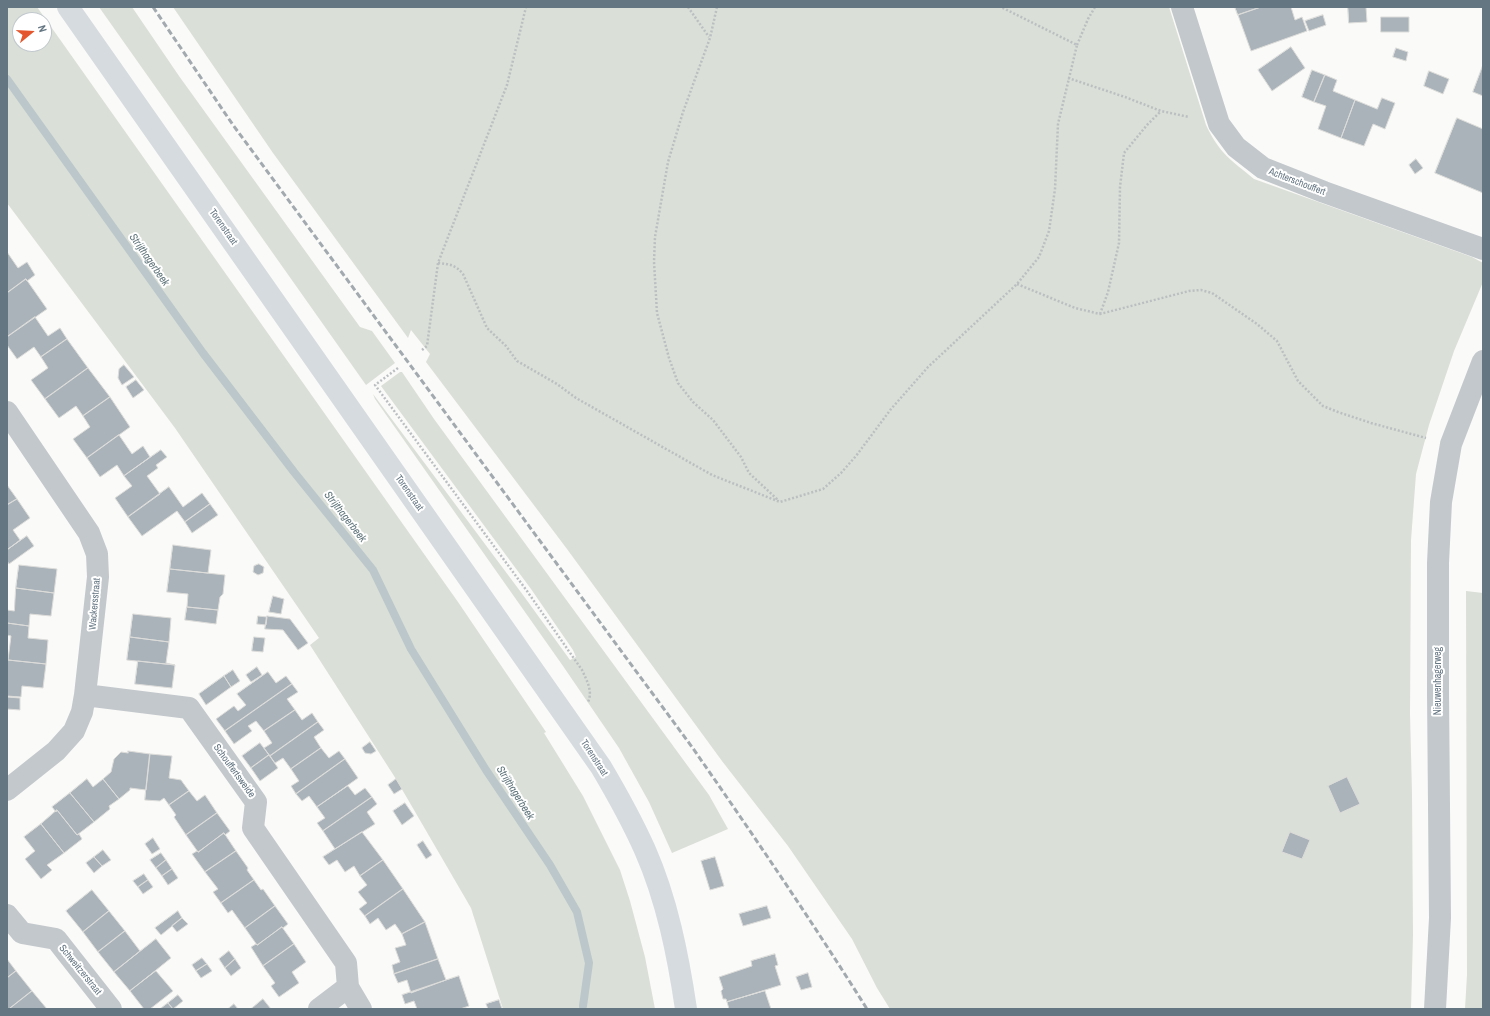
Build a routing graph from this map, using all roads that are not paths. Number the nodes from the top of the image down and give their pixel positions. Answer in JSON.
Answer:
{"nodes":[{"id":1,"x":68,"y":7,"type":"edge"},
{"id":2,"x":1182,"y":7,"type":"edge"},
{"id":3,"x":1483,"y":249,"type":"edge"},
{"id":4,"x":1483,"y":361,"type":"edge"},
{"id":5,"x":7,"y":412,"type":"edge"},
{"id":6,"x":85,"y":695,"type":"junction"},
{"id":7,"x":7,"y":790,"type":"edge"},
{"id":8,"x":7,"y":915,"type":"edge"},
{"id":9,"x":348,"y":987,"type":"junction"},
{"id":10,"x":112,"y":1009,"type":"edge"},
{"id":11,"x":319,"y":1009,"type":"edge"},
{"id":12,"x":361,"y":1009,"type":"edge"},
{"id":13,"x":686,"y":1009,"type":"edge"},
{"id":14,"x":1435,"y":1009,"type":"edge"}],
"edges":[{"from":1,"to":13,"type":"street","name":"Torenstraat"},
{"from":2,"to":3,"type":"street","name":"Achterschouffert"},
{"from":4,"to":14,"type":"street","name":"Nieuwenhagerweg"},
{"from":5,"to":6,"type":"street","name":"Wackersstraat"},
{"from":6,"to":7,"type":"street","name":"Wackersstraat"},
{"from":6,"to":9,"type":"street","name":"Schouffertsweide"},
{"from":8,"to":10,"type":"street","name":"Schweitzerstraat"},
{"from":9,"to":11,"type":"street"},
{"from":9,"to":12,"type":"street","name":"Schouffertsweide"}]}
